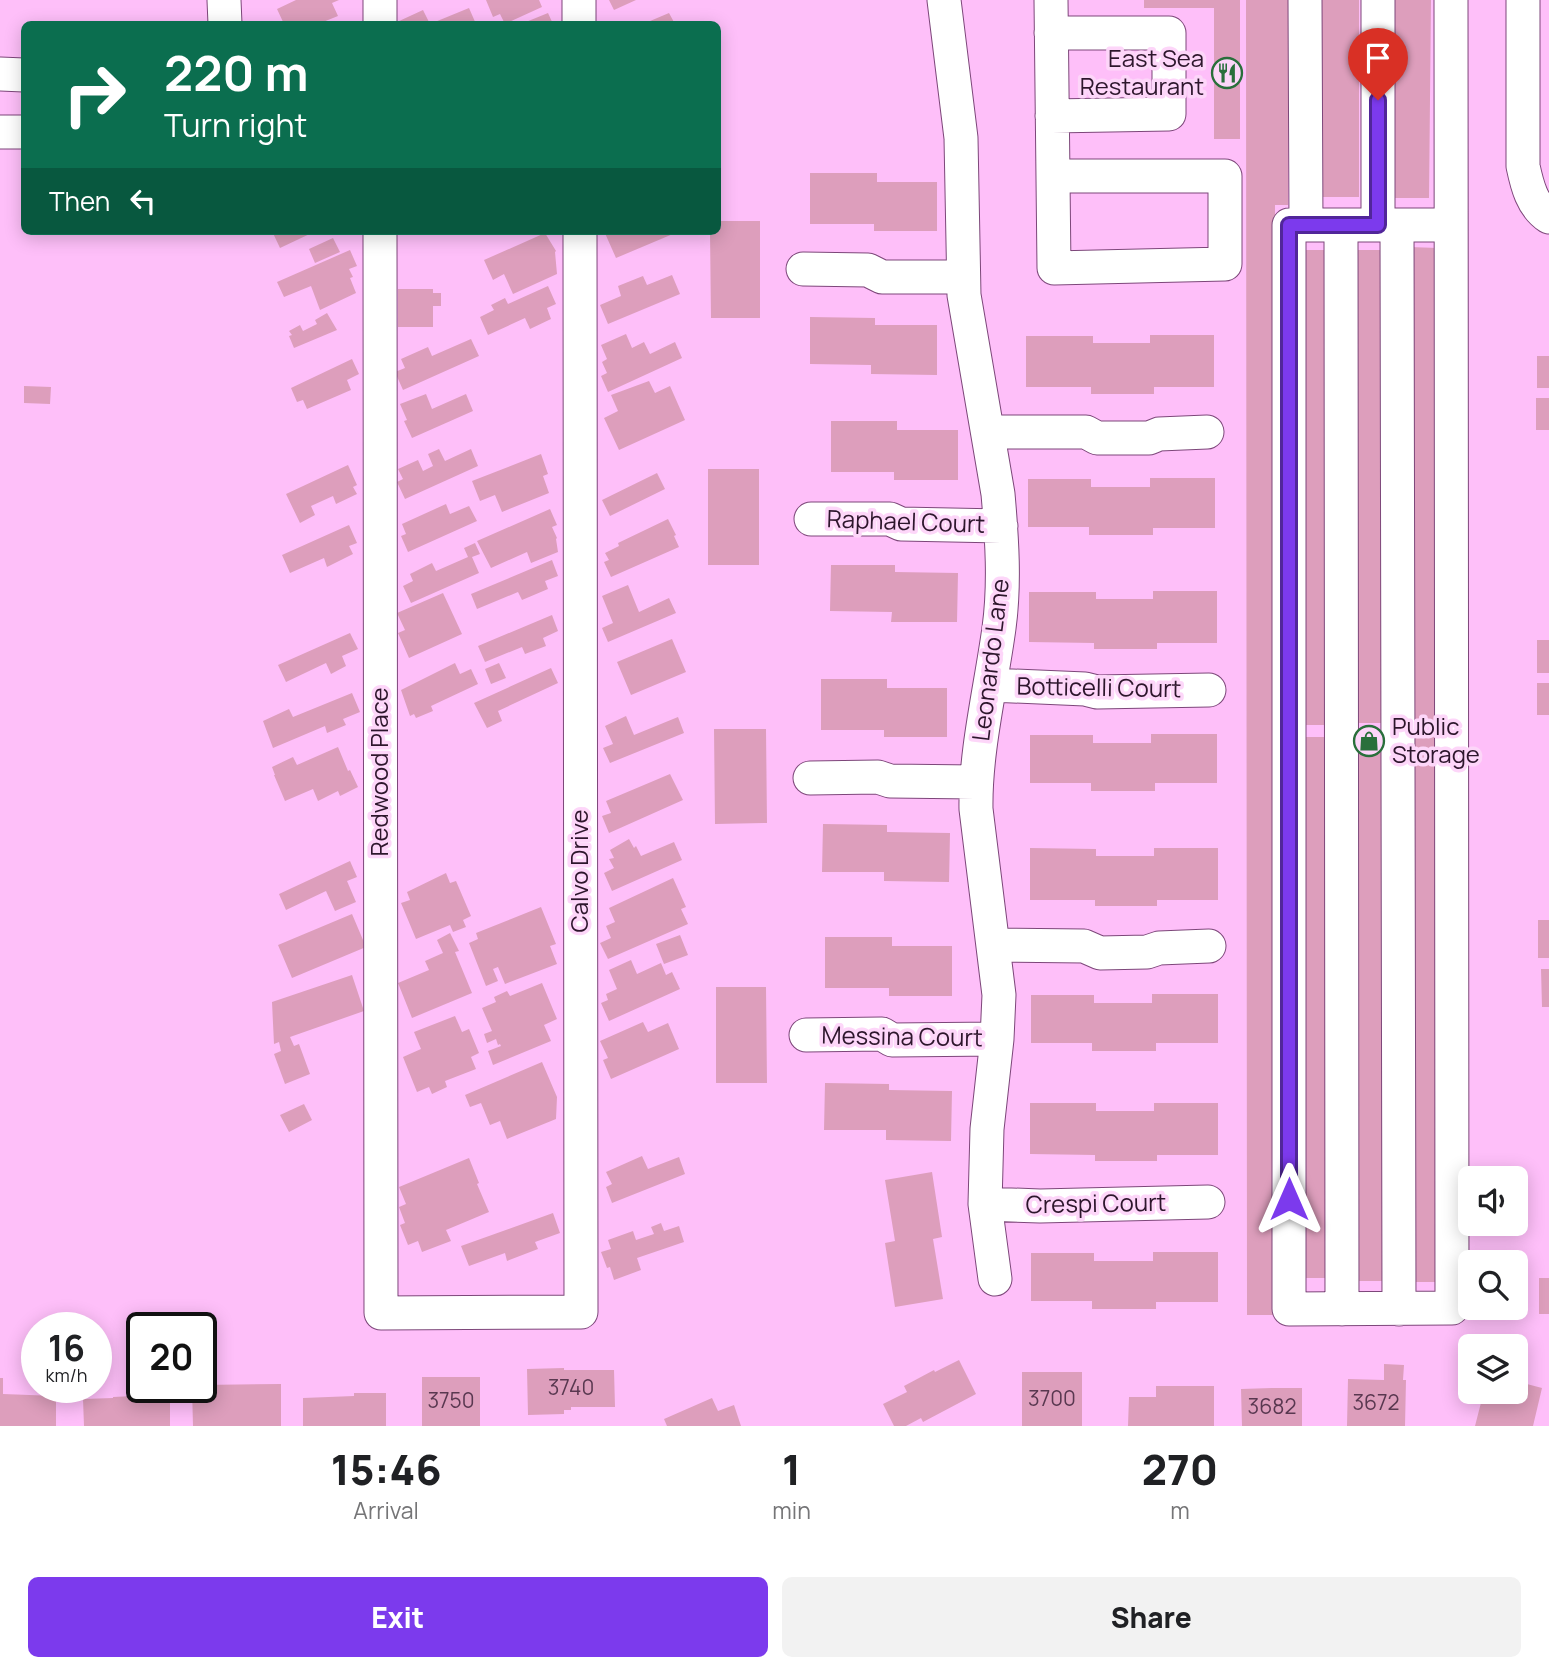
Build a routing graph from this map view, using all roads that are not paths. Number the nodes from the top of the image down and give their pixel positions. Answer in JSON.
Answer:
{"nodes":[{"id":1,"x":225,"y":0,"type":"edge"},
{"id":2,"x":380,"y":0,"type":"edge"},
{"id":3,"x":579,"y":0,"type":"edge"},
{"id":4,"x":944,"y":0,"type":"edge"},
{"id":5,"x":1051,"y":0,"type":"edge"},
{"id":6,"x":1306,"y":0,"type":"edge"},
{"id":7,"x":1378,"y":0,"type":"edge"},
{"id":8,"x":1451,"y":0,"type":"edge"},
{"id":9,"x":1523,"y":0,"type":"edge"},
{"id":10,"x":225,"y":21,"type":"edge"},
{"id":11,"x":380,"y":21,"type":"edge"},
{"id":12,"x":579,"y":21,"type":"edge"},
{"id":13,"x":1051,"y":33,"type":"junction"},
{"id":14,"x":0,"y":74,"type":"edge"},
{"id":15,"x":21,"y":75,"type":"edge"},
{"id":16,"x":1536,"y":86,"type":"edge"},
{"id":17,"x":1052,"y":116,"type":"junction"},
{"id":18,"x":0,"y":132,"type":"edge"},
{"id":19,"x":21,"y":132,"type":"edge"},
{"id":20,"x":1053,"y":176,"type":"junction"},
{"id":21,"x":1549,"y":217,"type":"edge"},
{"id":22,"x":1306,"y":225,"type":"junction"},
{"id":23,"x":1341,"y":225,"type":"junction"},
{"id":24,"x":1387,"y":225,"type":"junction"},
{"id":25,"x":1451,"y":225,"type":"junction"},
{"id":26,"x":380,"y":235,"type":"edge"},
{"id":27,"x":579,"y":235,"type":"edge"},
{"id":28,"x":803,"y":269,"type":"dead end"},
{"id":29,"x":963,"y":277,"type":"junction"},
{"id":30,"x":988,"y":432,"type":"junction"},
{"id":31,"x":1206,"y":432,"type":"dead end"},
{"id":32,"x":811,"y":519,"type":"dead end"},
{"id":33,"x":1001,"y":526,"type":"junction"},
{"id":34,"x":990,"y":685,"type":"junction"},
{"id":35,"x":1209,"y":690,"type":"dead end"},
{"id":36,"x":810,"y":778,"type":"dead end"},
{"id":37,"x":975,"y":782,"type":"junction"},
{"id":38,"x":994,"y":945,"type":"junction"},
{"id":39,"x":1209,"y":946,"type":"dead end"},
{"id":40,"x":806,"y":1035,"type":"dead end"},
{"id":41,"x":997,"y":1039,"type":"junction"},
{"id":42,"x":1208,"y":1202,"type":"dead end"},
{"id":43,"x":985,"y":1204,"type":"junction"},
{"id":44,"x":995,"y":1279,"type":"dead end"},
{"id":45,"x":1342,"y":1309,"type":"junction"},
{"id":46,"x":1399,"y":1309,"type":"junction"},
{"id":47,"x":381,"y":1313,"type":"joint"}],
"edges":[{"from":1,"to":10,"type":"street"},
{"from":2,"to":11,"type":"street"},
{"from":3,"to":12,"type":"street"},
{"from":4,"to":29,"type":"street","name":"Leonardo Lane"},
{"from":5,"to":13,"type":"street"},
{"from":6,"to":22,"type":"street"},
{"from":7,"to":24,"type":"street"},
{"from":8,"to":25,"type":"street"},
{"from":9,"to":16,"type":"street"},
{"from":13,"to":17,"type":"street"},
{"from":13,"to":17,"type":"street"},
{"from":14,"to":15,"type":"street"},
{"from":16,"to":21,"type":"street"},
{"from":17,"to":20,"type":"street"},
{"from":18,"to":19,"type":"street"},
{"from":20,"to":20,"type":"street"},
{"from":22,"to":23,"type":"street"},
{"from":22,"to":45,"type":"street"},
{"from":23,"to":24,"type":"street"},
{"from":23,"to":45,"type":"street"},
{"from":24,"to":25,"type":"street"},
{"from":24,"to":46,"type":"street"},
{"from":25,"to":46,"type":"street"},
{"from":26,"to":47,"type":"street","name":"Redwood Place"},
{"from":27,"to":47,"type":"street","name":"Calvo Drive"},
{"from":28,"to":29,"type":"street"},
{"from":29,"to":30,"type":"street","name":"Leonardo Lane"},
{"from":30,"to":31,"type":"street"},
{"from":30,"to":33,"type":"street","name":"Leonardo Lane"},
{"from":32,"to":33,"type":"street","name":"Raphael Court"},
{"from":33,"to":34,"type":"street","name":"Leonardo Lane"},
{"from":34,"to":35,"type":"street","name":"Botticelli Court"},
{"from":34,"to":37,"type":"street","name":"Leonardo Lane"},
{"from":36,"to":37,"type":"street"},
{"from":37,"to":38,"type":"street","name":"Leonardo Lane"},
{"from":38,"to":39,"type":"street"},
{"from":38,"to":41,"type":"street","name":"Leonardo Lane"},
{"from":40,"to":41,"type":"street","name":"Messina Court"},
{"from":41,"to":43,"type":"street","name":"Leonardo Lane"},
{"from":42,"to":43,"type":"street","name":"Crespi Court"},
{"from":43,"to":44,"type":"street","name":"Leonardo Lane"},
{"from":45,"to":46,"type":"street"}]}
